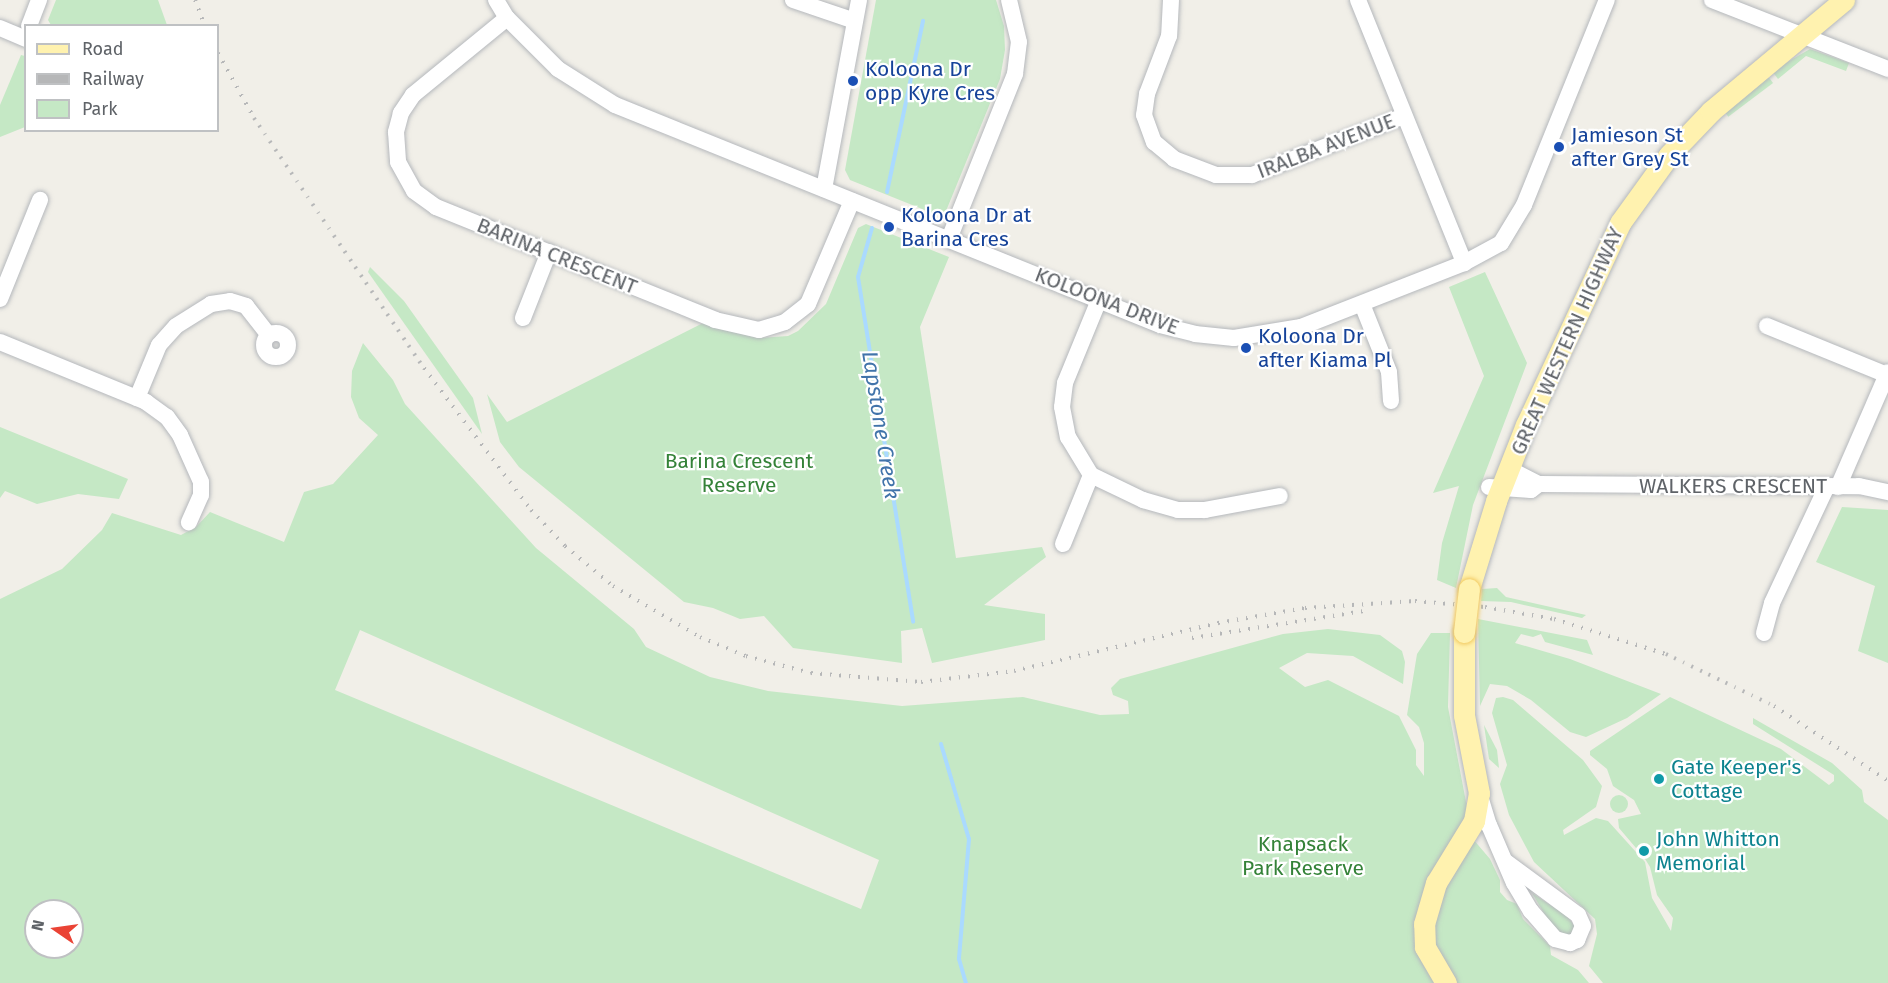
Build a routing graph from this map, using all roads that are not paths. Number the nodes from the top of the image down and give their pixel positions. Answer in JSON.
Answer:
{"nodes":[{"id":1,"x":39,"y":0,"type":"edge"},
{"id":2,"x":496,"y":0,"type":"edge"},
{"id":3,"x":793,"y":0,"type":"edge"},
{"id":4,"x":859,"y":0,"type":"edge"},
{"id":5,"x":1009,"y":0,"type":"edge"},
{"id":6,"x":1171,"y":0,"type":"edge"},
{"id":7,"x":1358,"y":0,"type":"edge"},
{"id":8,"x":1607,"y":0,"type":"edge"},
{"id":9,"x":1712,"y":0,"type":"edge"},
{"id":10,"x":1823,"y":0,"type":"edge"},
{"id":11,"x":1844,"y":0,"type":"edge"},
{"id":12,"x":507,"y":18,"type":"junction"},
{"id":13,"x":855,"y":21,"type":"junction"},
{"id":14,"x":30,"y":24,"type":"edge"},
{"id":15,"x":0,"y":28,"type":"edge"},
{"id":16,"x":1794,"y":32,"type":"junction"},
{"id":17,"x":24,"y":34,"type":"edge"},
{"id":18,"x":1888,"y":69,"type":"edge"},
{"id":19,"x":1404,"y":116,"type":"junction"},
{"id":20,"x":824,"y":189,"type":"junction"},
{"id":21,"x":40,"y":200,"type":"dead end"},
{"id":22,"x":852,"y":201,"type":"junction"},
{"id":23,"x":949,"y":239,"type":"junction"},
{"id":24,"x":549,"y":252,"type":"junction"},
{"id":25,"x":1464,"y":263,"type":"junction"},
{"id":26,"x":0,"y":299,"type":"edge"},
{"id":27,"x":1099,"y":300,"type":"junction"},
{"id":28,"x":1362,"y":303,"type":"junction"},
{"id":29,"x":522,"y":318,"type":"dead end"},
{"id":30,"x":1767,"y":326,"type":"dead end"},
{"id":31,"x":269,"y":335,"type":"dead end"},
{"id":32,"x":0,"y":342,"type":"edge"},
{"id":33,"x":1887,"y":373,"type":"edge"},
{"id":34,"x":137,"y":398,"type":"junction"},
{"id":35,"x":1391,"y":401,"type":"dead end"},
{"id":36,"x":1091,"y":475,"type":"junction"},
{"id":37,"x":1500,"y":481,"type":"junction"},
{"id":38,"x":1832,"y":486,"type":"junction"},
{"id":39,"x":1888,"y":492,"type":"edge"},
{"id":40,"x":1280,"y":496,"type":"dead end"},
{"id":41,"x":189,"y":522,"type":"dead end"},
{"id":42,"x":1063,"y":544,"type":"dead end"},
{"id":43,"x":1764,"y":633,"type":"dead end"},
{"id":44,"x":1479,"y":793,"type":"junction"},
{"id":45,"x":1506,"y":862,"type":"junction"},
{"id":46,"x":1446,"y":983,"type":"edge"}],
"edges":[{"from":1,"to":14,"type":"street"},
{"from":2,"to":12,"type":"street","name":"KOLOONA DRIVE"},
{"from":3,"to":13,"type":"street"},
{"from":4,"to":13,"type":"street"},
{"from":5,"to":23,"type":"street"},
{"from":6,"to":19,"type":"street","name":"IRALBA AVENUE"},
{"from":7,"to":19,"type":"street"},
{"from":8,"to":25,"type":"street","name":"KOLOONA DRIVE"},
{"from":9,"to":16,"type":"street"},
{"from":10,"to":16,"type":"main road","name":"GREAT WESTERN HIGHWAY"},
{"from":11,"to":16,"type":"main road","name":"GREAT WESTERN HIGHWAY"},
{"from":12,"to":20,"type":"street","name":"KOLOONA DRIVE"},
{"from":12,"to":24,"type":"street","name":"BARINA CRESCENT"},
{"from":13,"to":20,"type":"street"},
{"from":15,"to":17,"type":"street"},
{"from":16,"to":18,"type":"street"},
{"from":16,"to":37,"type":"main road","name":"GREAT WESTERN HIGHWAY"},
{"from":19,"to":25,"type":"street"},
{"from":20,"to":22,"type":"street","name":"KOLOONA DRIVE"},
{"from":21,"to":26,"type":"street"},
{"from":22,"to":23,"type":"street","name":"KOLOONA DRIVE"},
{"from":22,"to":24,"type":"street","name":"BARINA CRESCENT"},
{"from":23,"to":27,"type":"street","name":"KOLOONA DRIVE"},
{"from":24,"to":29,"type":"street"},
{"from":25,"to":28,"type":"street","name":"KOLOONA DRIVE"},
{"from":27,"to":28,"type":"street","name":"KOLOONA DRIVE"},
{"from":27,"to":36,"type":"street"},
{"from":28,"to":35,"type":"street"},
{"from":30,"to":33,"type":"street"},
{"from":31,"to":34,"type":"street"},
{"from":32,"to":34,"type":"street"},
{"from":33,"to":38,"type":"street","name":"WALKERS CRESCENT"},
{"from":34,"to":41,"type":"street"},
{"from":36,"to":40,"type":"street"},
{"from":36,"to":42,"type":"street"},
{"from":37,"to":38,"type":"street","name":"WALKERS CRESCENT"},
{"from":37,"to":44,"type":"main road","name":"GREAT WESTERN HIGHWAY","bridge":true},
{"from":38,"to":39,"type":"street"},
{"from":38,"to":43,"type":"street"},
{"from":44,"to":45,"type":"street","name":"GREAT WESTERN HIGHWAY"},
{"from":44,"to":46,"type":"main road"},
{"from":45,"to":45,"type":"street","name":"GREAT WESTERN HIGHWAY"}]}
